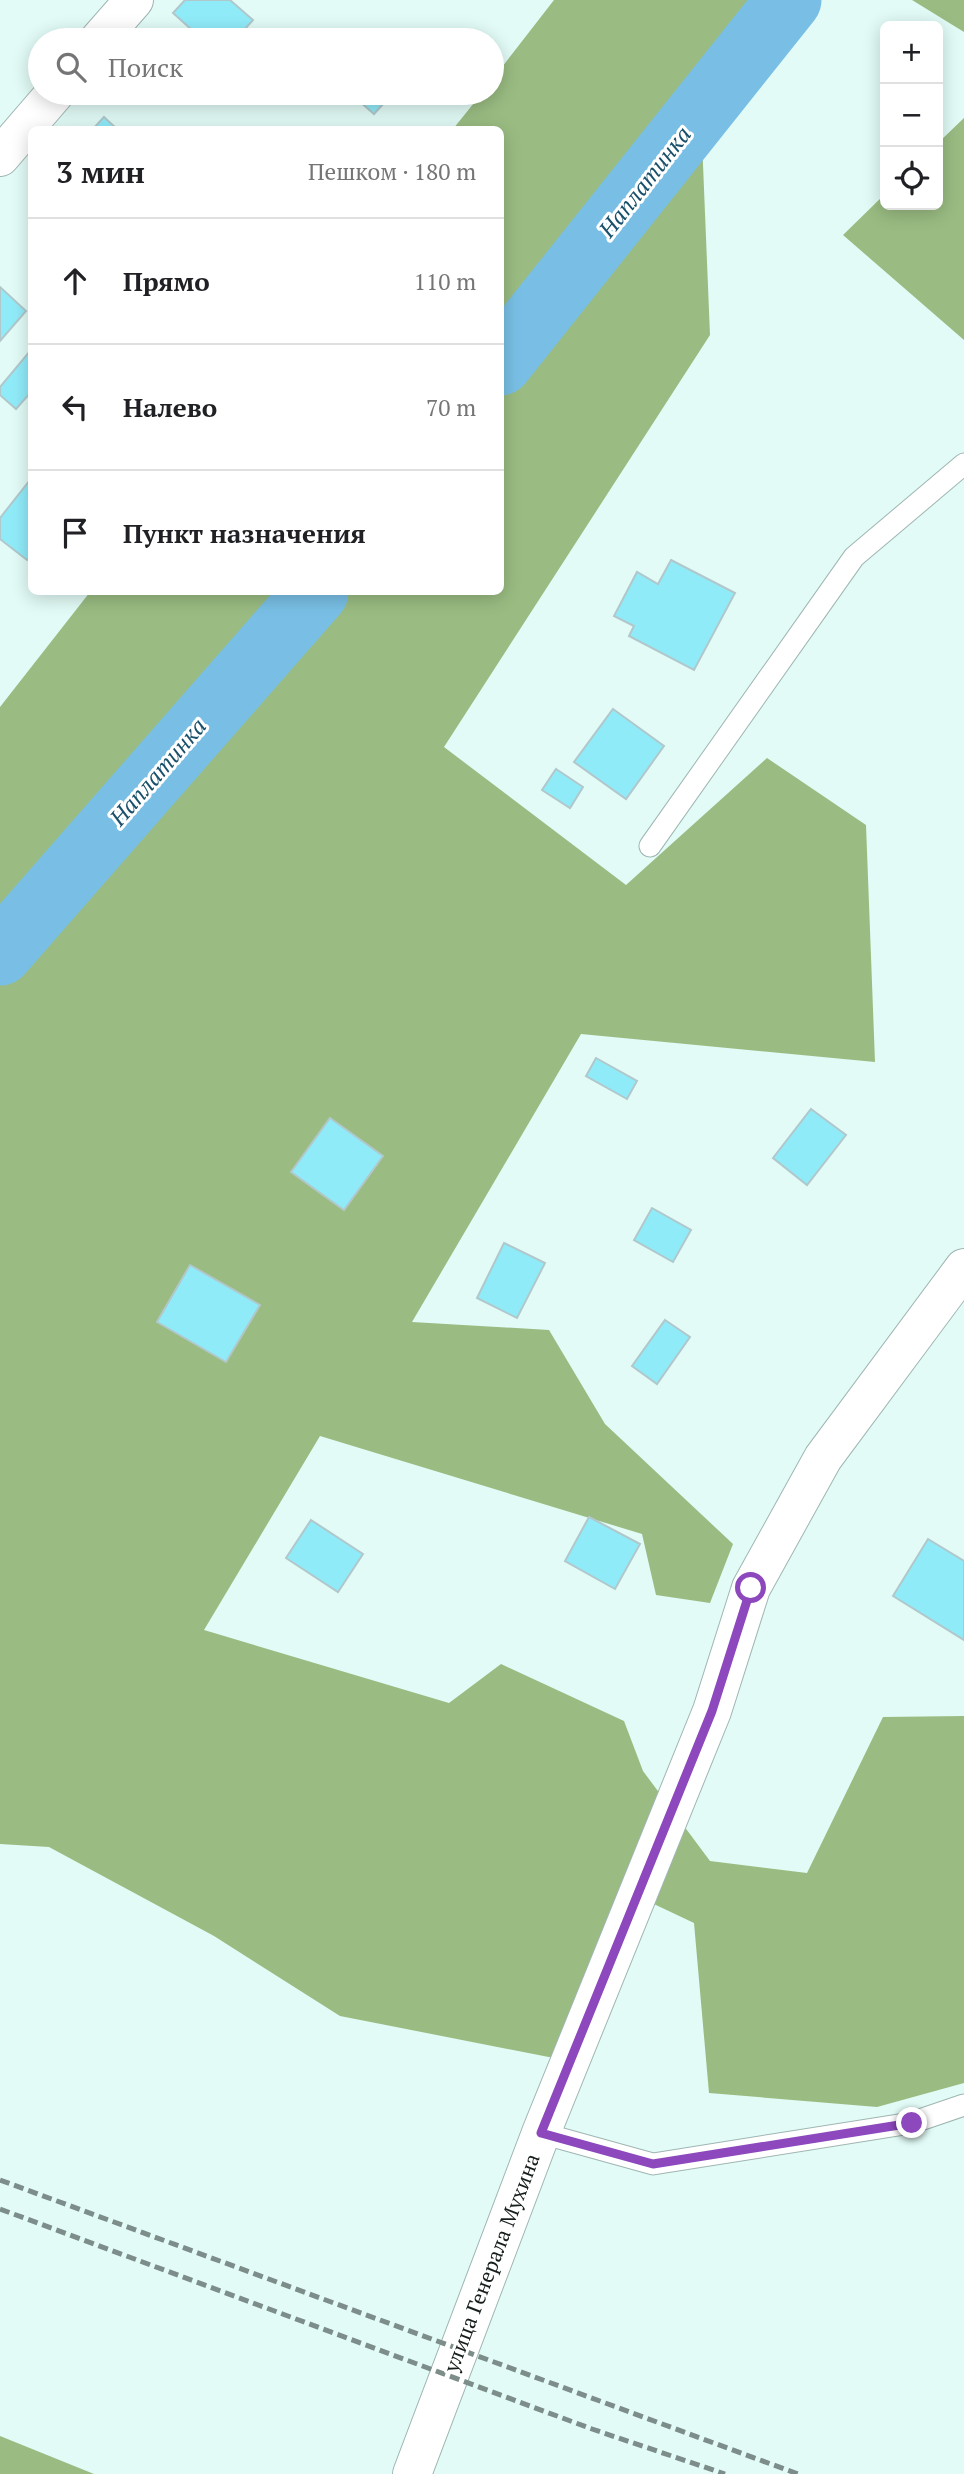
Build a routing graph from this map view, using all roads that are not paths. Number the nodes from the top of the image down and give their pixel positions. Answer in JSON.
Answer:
{"nodes":[{"id":1,"x":134,"y":0,"type":"edge"},
{"id":2,"x":110,"y":28,"type":"edge"},
{"id":3,"x":45,"y":105,"type":"edge"},
{"id":4,"x":0,"y":157,"type":"edge"},
{"id":5,"x":964,"y":464,"type":"edge"},
{"id":6,"x":650,"y":846,"type":"dead end"},
{"id":7,"x":964,"y":1268,"type":"edge"},
{"id":8,"x":964,"y":2105,"type":"edge"},
{"id":9,"x":541,"y":2133,"type":"junction"},
{"id":10,"x":412,"y":2474,"type":"edge"}],
"edges":[{"from":1,"to":2,"type":"street"},
{"from":3,"to":4,"type":"street"},
{"from":5,"to":6,"type":"lane"},
{"from":7,"to":9,"type":"street","name":"улица Генерала Мухина"},
{"from":8,"to":9,"type":"lane"},
{"from":9,"to":10,"type":"street","name":"улица Генерала Мухина"}]}
